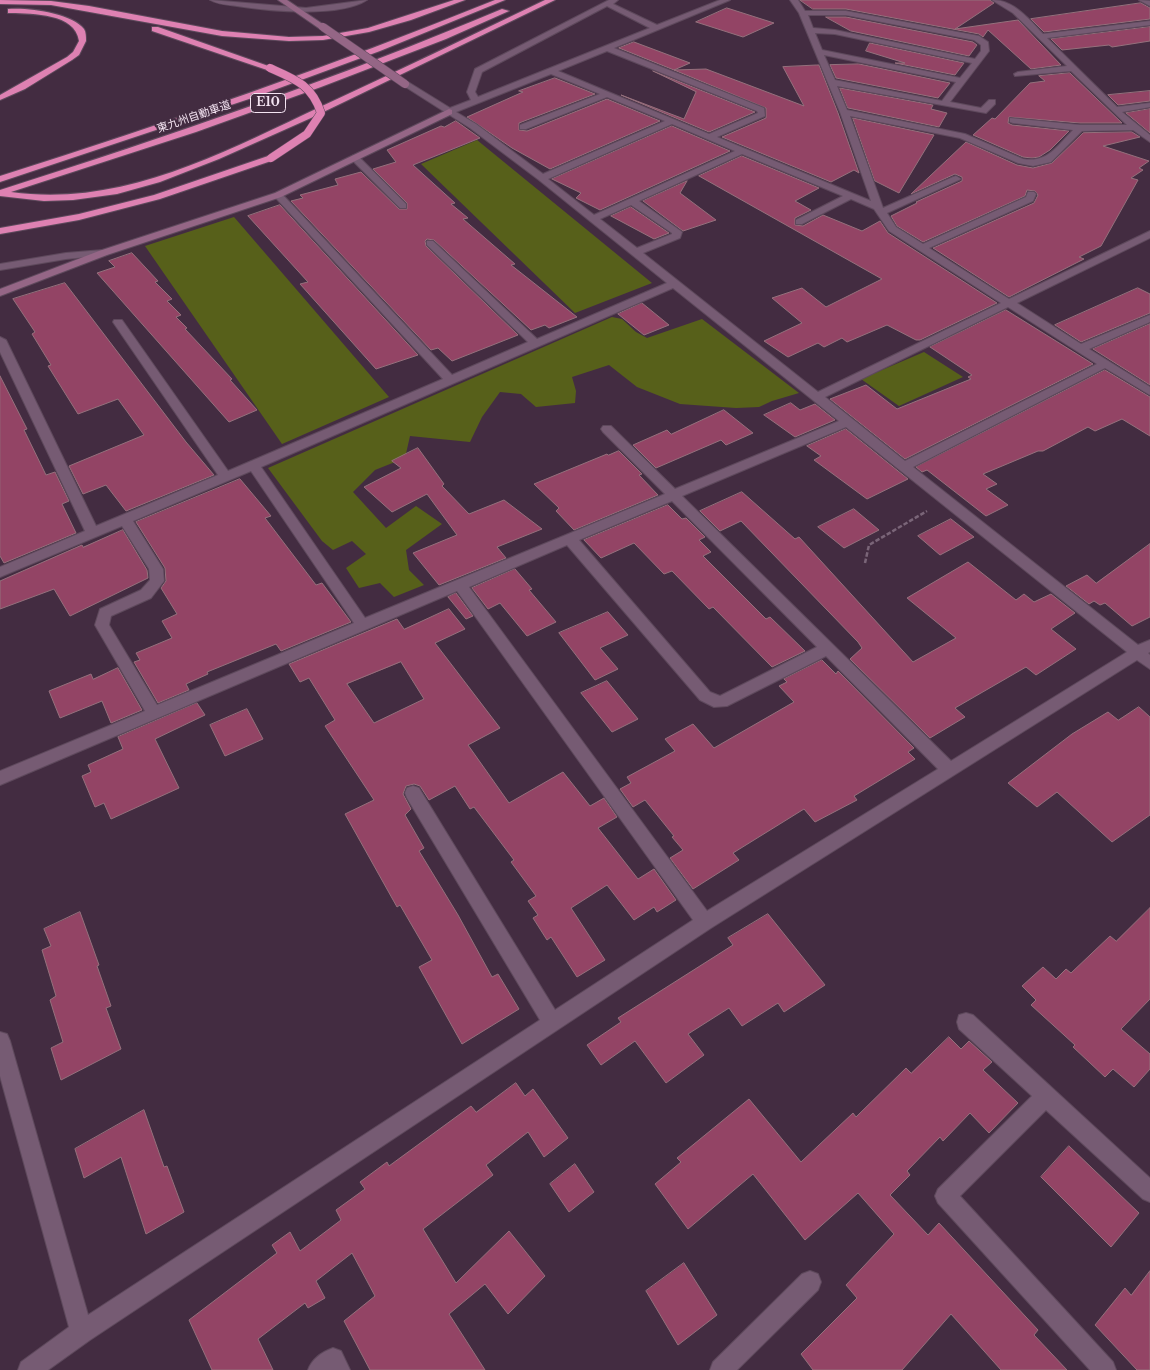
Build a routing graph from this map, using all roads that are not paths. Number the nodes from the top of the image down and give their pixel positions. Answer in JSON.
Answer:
{"nodes":[{"id":1,"x":214,"y":0,"type":"edge"},
{"id":2,"x":282,"y":0,"type":"edge"},
{"id":3,"x":362,"y":0,"type":"edge"},
{"id":4,"x":461,"y":0,"type":"edge"},
{"id":5,"x":501,"y":0,"type":"edge"},
{"id":6,"x":532,"y":0,"type":"edge"},
{"id":7,"x":551,"y":0,"type":"edge"},
{"id":8,"x":726,"y":0,"type":"edge"},
{"id":9,"x":794,"y":0,"type":"edge"},
{"id":10,"x":996,"y":0,"type":"edge"},
{"id":11,"x":1143,"y":0,"type":"edge"},
{"id":12,"x":0,"y":2,"type":"edge"},
{"id":13,"x":611,"y":2,"type":"edge"},
{"id":14,"x":1150,"y":4,"type":"edge"},
{"id":15,"x":89,"y":8,"type":"junction"},
{"id":16,"x":0,"y":11,"type":"edge"},
{"id":17,"x":299,"y":11,"type":"junction"},
{"id":18,"x":803,"y":13,"type":"junction"},
{"id":19,"x":1150,"y":23,"type":"edge"},
{"id":20,"x":656,"y":28,"type":"junction"},
{"id":21,"x":809,"y":30,"type":"junction"},
{"id":22,"x":1042,"y":36,"type":"junction"},
{"id":23,"x":607,"y":48,"type":"junction"},
{"id":24,"x":819,"y":52,"type":"junction"},
{"id":25,"x":74,"y":54,"type":"junction"},
{"id":26,"x":977,"y":62,"type":"junction"},
{"id":27,"x":1073,"y":68,"type":"junction"},
{"id":28,"x":551,"y":71,"type":"junction"},
{"id":29,"x":1018,"y":74,"type":"dead end"},
{"id":30,"x":831,"y":82,"type":"junction"},
{"id":31,"x":961,"y":82,"type":"junction"},
{"id":32,"x":609,"y":94,"type":"junction"},
{"id":33,"x":0,"y":98,"type":"edge"},
{"id":34,"x":476,"y":101,"type":"junction"},
{"id":35,"x":992,"y":102,"type":"dead end"},
{"id":36,"x":8,"y":104,"type":"dead end"},
{"id":37,"x":944,"y":104,"type":"junction"},
{"id":38,"x":1150,"y":105,"type":"edge"},
{"id":39,"x":1115,"y":110,"type":"junction"},
{"id":40,"x":449,"y":112,"type":"junction"},
{"id":41,"x":844,"y":112,"type":"junction"},
{"id":42,"x":672,"y":120,"type":"junction"},
{"id":43,"x":1013,"y":120,"type":"dead end"},
{"id":44,"x":523,"y":127,"type":"dead end"},
{"id":45,"x":1136,"y":127,"type":"junction"},
{"id":46,"x":1080,"y":128,"type":"junction"},
{"id":47,"x":711,"y":136,"type":"junction"},
{"id":48,"x":1150,"y":139,"type":"edge"},
{"id":49,"x":743,"y":150,"type":"junction"},
{"id":50,"x":355,"y":158,"type":"junction"},
{"id":51,"x":542,"y":178,"type":"junction"},
{"id":52,"x":0,"y":179,"type":"edge"},
{"id":53,"x":956,"y":180,"type":"dead end"},
{"id":54,"x":0,"y":193,"type":"edge"},
{"id":55,"x":1031,"y":194,"type":"dead end"},
{"id":56,"x":278,"y":195,"type":"junction"},
{"id":57,"x":850,"y":196,"type":"junction"},
{"id":58,"x":632,"y":201,"type":"junction"},
{"id":59,"x":403,"y":206,"type":"dead end"},
{"id":60,"x":880,"y":209,"type":"junction"},
{"id":61,"x":592,"y":219,"type":"junction"},
{"id":62,"x":799,"y":222,"type":"dead end"},
{"id":63,"x":0,"y":231,"type":"edge"},
{"id":64,"x":1150,"y":234,"type":"edge"},
{"id":65,"x":430,"y":243,"type":"dead end"},
{"id":66,"x":922,"y":248,"type":"junction"},
{"id":67,"x":103,"y":253,"type":"junction"},
{"id":68,"x":634,"y":253,"type":"junction"},
{"id":69,"x":0,"y":266,"type":"edge"},
{"id":70,"x":673,"y":284,"type":"junction"},
{"id":71,"x":0,"y":293,"type":"edge"},
{"id":72,"x":1010,"y":303,"type":"junction"},
{"id":73,"x":1150,"y":318,"type":"edge"},
{"id":74,"x":118,"y":322,"type":"dead end"},
{"id":75,"x":0,"y":340,"type":"edge"},
{"id":76,"x":534,"y":342,"type":"junction"},
{"id":77,"x":1081,"y":348,"type":"junction"},
{"id":78,"x":1105,"y":364,"type":"junction"},
{"id":79,"x":450,"y":379,"type":"junction"},
{"id":80,"x":1150,"y":392,"type":"edge"},
{"id":81,"x":816,"y":398,"type":"junction"},
{"id":82,"x":847,"y":422,"type":"junction"},
{"id":83,"x":607,"y":429,"type":"dead end"},
{"id":84,"x":253,"y":466,"type":"junction"},
{"id":85,"x":904,"y":467,"type":"junction"},
{"id":86,"x":226,"y":477,"type":"junction"},
{"id":87,"x":674,"y":495,"type":"junction"},
{"id":88,"x":125,"y":520,"type":"junction"},
{"id":89,"x":93,"y":533,"type":"junction"},
{"id":90,"x":570,"y":539,"type":"junction"},
{"id":91,"x":0,"y":572,"type":"edge"},
{"id":92,"x":460,"y":585,"type":"junction"},
{"id":93,"x":363,"y":626,"type":"junction"},
{"id":94,"x":828,"y":648,"type":"junction"},
{"id":95,"x":1146,"y":654,"type":"edge"},
{"id":96,"x":154,"y":714,"type":"junction"},
{"id":97,"x":950,"y":770,"type":"junction"},
{"id":98,"x":0,"y":778,"type":"edge"},
{"id":99,"x":413,"y":793,"type":"dead end"},
{"id":100,"x":704,"y":922,"type":"junction"},
{"id":101,"x":552,"y":1022,"type":"junction"},
{"id":102,"x":966,"y":1022,"type":"dead end"},
{"id":103,"x":0,"y":1041,"type":"edge"},
{"id":104,"x":1047,"y":1096,"type":"junction"},
{"id":105,"x":1150,"y":1192,"type":"edge"},
{"id":106,"x":810,"y":1282,"type":"dead end"},
{"id":107,"x":82,"y":1332,"type":"junction"},
{"id":108,"x":28,"y":1370,"type":"edge"},
{"id":109,"x":319,"y":1370,"type":"edge"},
{"id":110,"x":339,"y":1370,"type":"edge"},
{"id":111,"x":721,"y":1370,"type":"edge"},
{"id":112,"x":1105,"y":1370,"type":"edge"}],
"edges":[{"from":1,"to":17,"type":"street"},
{"from":2,"to":17,"type":"street"},
{"from":3,"to":17,"type":"street"},
{"from":4,"to":15,"type":"highway"},
{"from":5,"to":52,"type":"highway","name":"東九州自動車道","number":"E10"},
{"from":6,"to":54,"type":"highway","name":"東九州自動車道","number":"E10"},
{"from":7,"to":54,"type":"highway"},
{"from":8,"to":20,"type":"street"},
{"from":9,"to":18,"type":"street"},
{"from":10,"to":22,"type":"street"},
{"from":11,"to":14,"type":"street"},
{"from":12,"to":15,"type":"highway"},
{"from":13,"to":20,"type":"street"},
{"from":13,"to":34,"type":"street"},
{"from":15,"to":63,"type":"highway","bridge":true},
{"from":16,"to":25,"type":"highway"},
{"from":17,"to":40,"type":"street","bridge":true},
{"from":18,"to":21,"type":"street"},
{"from":18,"to":26,"type":"street"},
{"from":19,"to":22,"type":"street"},
{"from":20,"to":23,"type":"street"},
{"from":21,"to":24,"type":"street"},
{"from":21,"to":26,"type":"street"},
{"from":22,"to":27,"type":"street"},
{"from":23,"to":28,"type":"street"},
{"from":23,"to":47,"type":"street"},
{"from":24,"to":30,"type":"street"},
{"from":24,"to":31,"type":"street"},
{"from":25,"to":33,"type":"highway"},
{"from":25,"to":36,"type":"highway"},
{"from":26,"to":31,"type":"street"},
{"from":27,"to":29,"type":"street"},
{"from":27,"to":39,"type":"street"},
{"from":28,"to":32,"type":"street"},
{"from":28,"to":34,"type":"street"},
{"from":30,"to":37,"type":"street"},
{"from":30,"to":41,"type":"street"},
{"from":31,"to":37,"type":"street"},
{"from":32,"to":42,"type":"street"},
{"from":32,"to":44,"type":"street"},
{"from":34,"to":40,"type":"street"},
{"from":35,"to":37,"type":"street"},
{"from":38,"to":39,"type":"street"},
{"from":39,"to":45,"type":"street"},
{"from":40,"to":50,"type":"street"},
{"from":40,"to":51,"type":"street"},
{"from":41,"to":46,"type":"street"},
{"from":41,"to":60,"type":"street"},
{"from":42,"to":47,"type":"street"},
{"from":42,"to":51,"type":"street"},
{"from":43,"to":46,"type":"street"},
{"from":45,"to":46,"type":"street"},
{"from":45,"to":48,"type":"street"},
{"from":47,"to":49,"type":"street"},
{"from":49,"to":57,"type":"street"},
{"from":49,"to":58,"type":"street"},
{"from":50,"to":56,"type":"street"},
{"from":50,"to":59,"type":"street"},
{"from":51,"to":61,"type":"street"},
{"from":53,"to":60,"type":"street"},
{"from":55,"to":66,"type":"street"},
{"from":56,"to":67,"type":"street"},
{"from":56,"to":79,"type":"street"},
{"from":57,"to":60,"type":"street"},
{"from":57,"to":62,"type":"street"},
{"from":58,"to":61,"type":"street"},
{"from":58,"to":68,"type":"street"},
{"from":60,"to":66,"type":"street"},
{"from":61,"to":68,"type":"street"},
{"from":64,"to":72,"type":"street"},
{"from":65,"to":76,"type":"street"},
{"from":66,"to":72,"type":"street"},
{"from":67,"to":69,"type":"street"},
{"from":67,"to":71,"type":"street"},
{"from":68,"to":70,"type":"street"},
{"from":70,"to":76,"type":"street"},
{"from":70,"to":81,"type":"street"},
{"from":72,"to":77,"type":"street"},
{"from":72,"to":81,"type":"street"},
{"from":73,"to":77,"type":"street"},
{"from":74,"to":86,"type":"street"},
{"from":75,"to":89,"type":"street"},
{"from":76,"to":79,"type":"street"},
{"from":77,"to":78,"type":"street"},
{"from":78,"to":80,"type":"street"},
{"from":78,"to":85,"type":"street"},
{"from":79,"to":84,"type":"street"},
{"from":81,"to":82,"type":"street"},
{"from":82,"to":85,"type":"street"},
{"from":82,"to":87,"type":"street"},
{"from":83,"to":87,"type":"street"},
{"from":84,"to":86,"type":"street"},
{"from":84,"to":93,"type":"street"},
{"from":85,"to":95,"type":"street"},
{"from":86,"to":88,"type":"street"},
{"from":87,"to":90,"type":"street"},
{"from":87,"to":94,"type":"street"},
{"from":88,"to":89,"type":"street"},
{"from":88,"to":96,"type":"street"},
{"from":89,"to":91,"type":"street"},
{"from":90,"to":92,"type":"street"},
{"from":90,"to":94,"type":"street"},
{"from":92,"to":93,"type":"street"},
{"from":92,"to":100,"type":"street"},
{"from":93,"to":96,"type":"street"},
{"from":94,"to":97,"type":"street"},
{"from":95,"to":97,"type":"street"},
{"from":96,"to":98,"type":"street"},
{"from":97,"to":100,"type":"street"},
{"from":99,"to":101,"type":"street"},
{"from":100,"to":101,"type":"street"},
{"from":101,"to":107,"type":"street"},
{"from":102,"to":104,"type":"street"},
{"from":103,"to":107,"type":"street"},
{"from":104,"to":105,"type":"street"},
{"from":104,"to":112,"type":"street"},
{"from":106,"to":111,"type":"street"},
{"from":107,"to":108,"type":"street"},
{"from":109,"to":110,"type":"street"}]}
